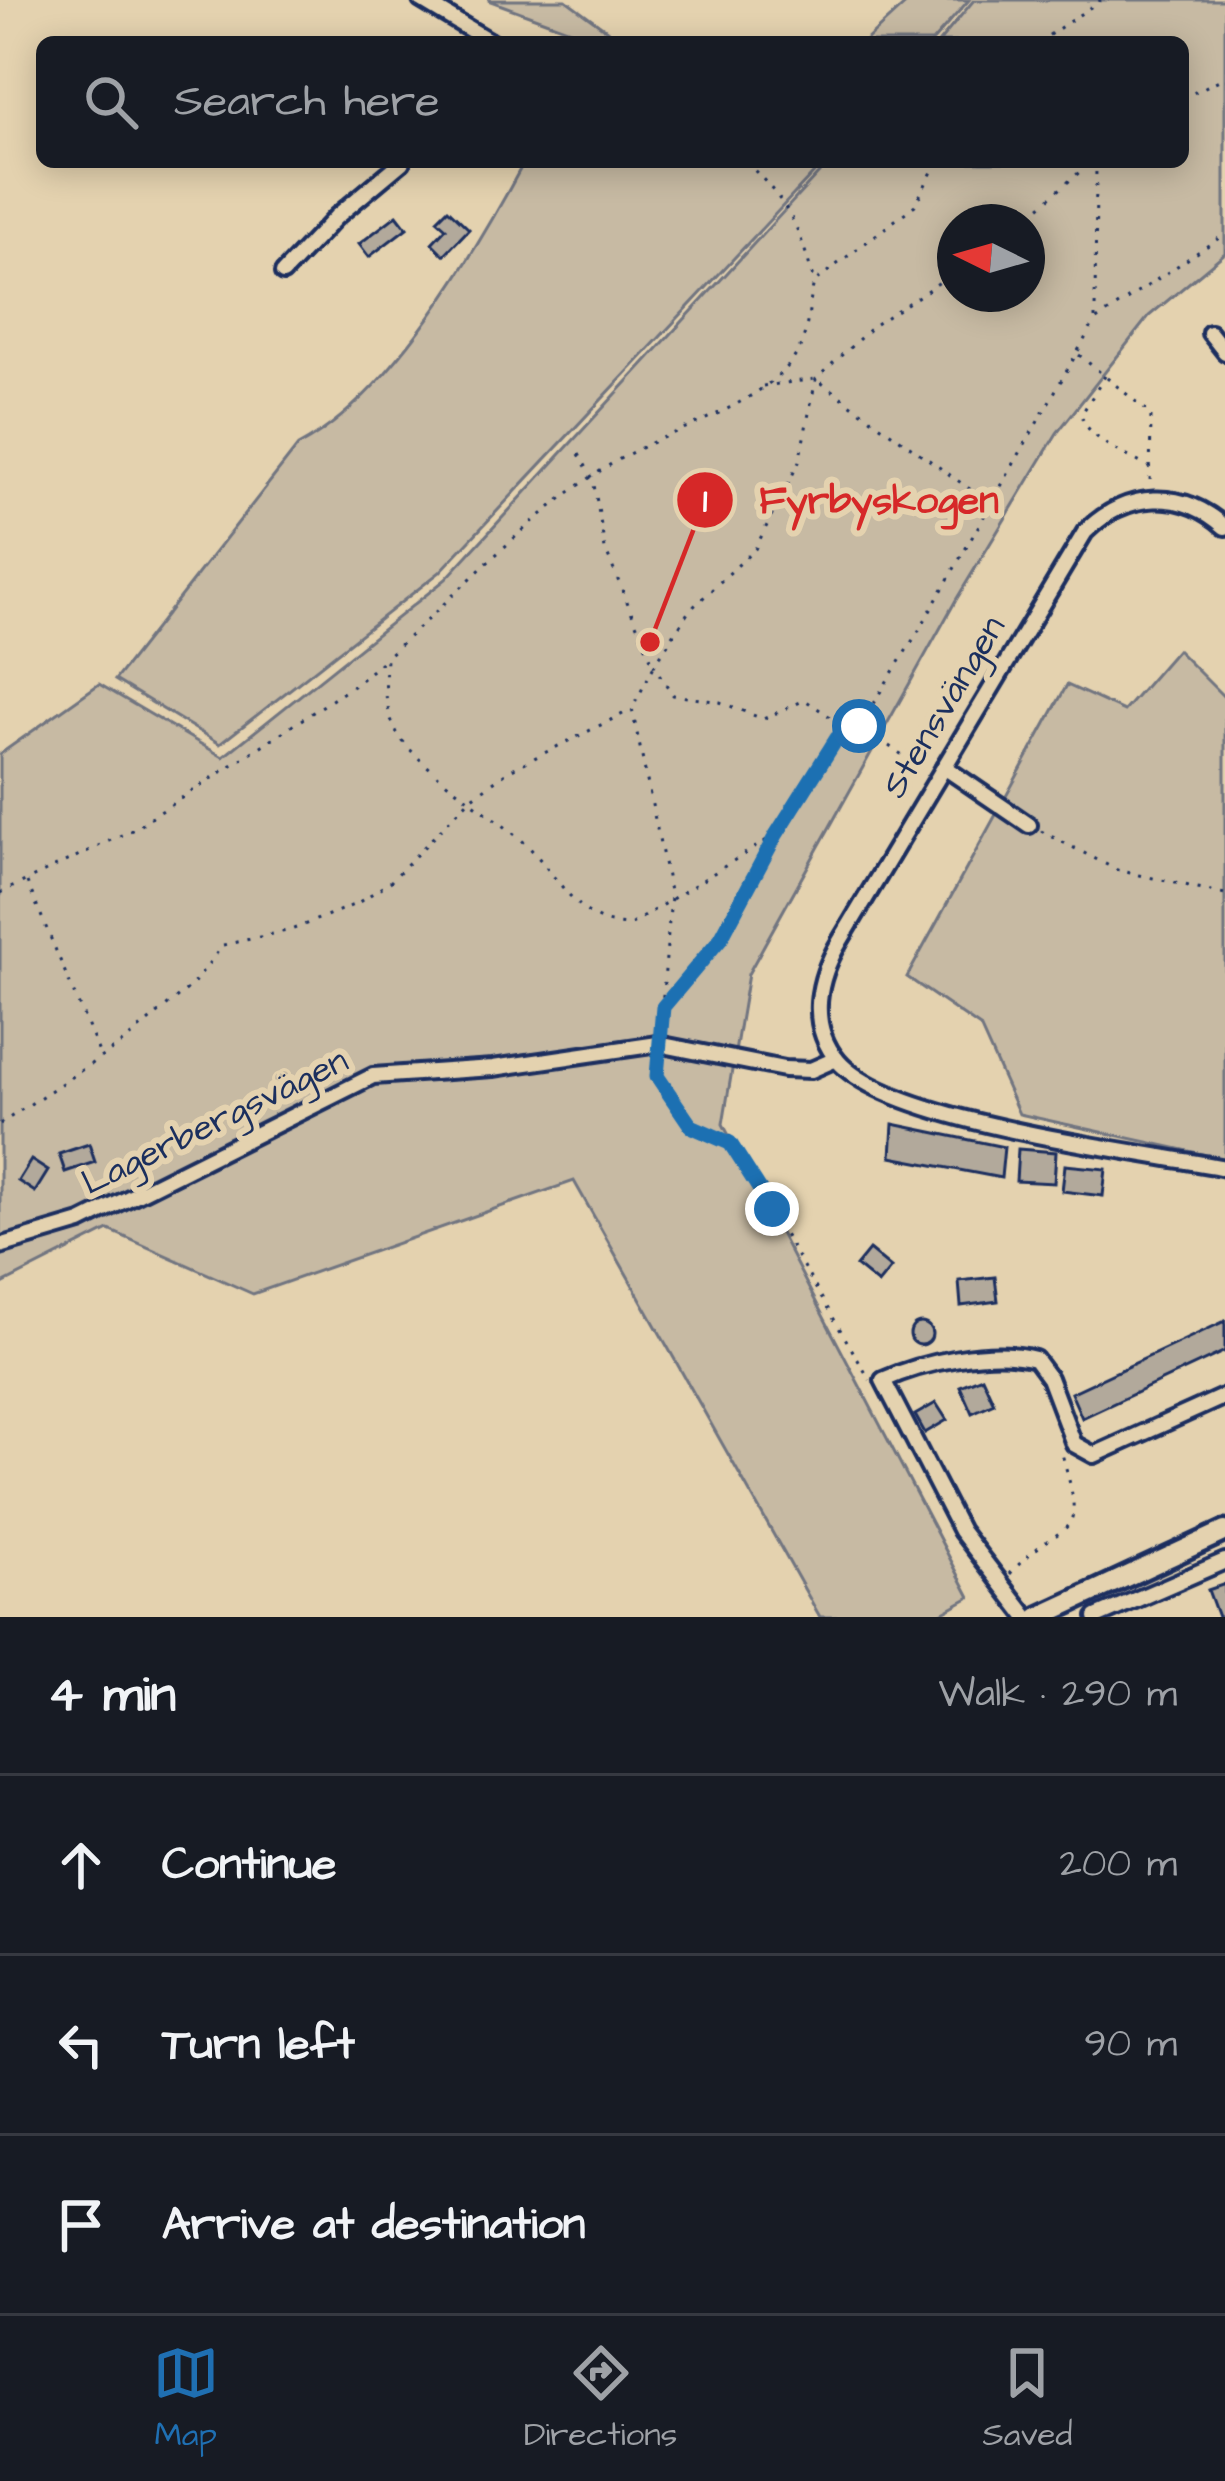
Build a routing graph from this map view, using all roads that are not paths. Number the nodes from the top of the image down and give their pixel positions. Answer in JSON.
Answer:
{"nodes":[{"id":1,"x":421,"y":0,"type":"edge"},
{"id":2,"x":481,"y":36,"type":"edge"},
{"id":3,"x":396,"y":168,"type":"edge"},
{"id":4,"x":283,"y":273,"type":"dead end"},
{"id":5,"x":1210,"y":333,"type":"dead end"},
{"id":6,"x":1225,"y":352,"type":"edge"},
{"id":7,"x":1225,"y":527,"type":"edge"},
{"id":8,"x":941,"y":772,"type":"junction"},
{"id":9,"x":1029,"y":825,"type":"road end"},
{"id":10,"x":836,"y":1059,"type":"junction"},
{"id":11,"x":1225,"y":1168,"type":"edge"},
{"id":12,"x":0,"y":1246,"type":"edge"},
{"id":13,"x":1225,"y":1396,"type":"edge"},
{"id":14,"x":1225,"y":1531,"type":"edge"},
{"id":15,"x":1225,"y":1561,"type":"edge"},
{"id":16,"x":1027,"y":1617,"type":"edge"},
{"id":17,"x":1039,"y":1617,"type":"edge"},
{"id":18,"x":1096,"y":1617,"type":"edge"}],
"edges":[{"from":1,"to":2,"type":"street"},
{"from":3,"to":4,"type":"street"},
{"from":5,"to":6,"type":"street"},
{"from":7,"to":8,"type":"street","name":"Stensvängen"},
{"from":8,"to":9,"type":"street"},
{"from":8,"to":10,"type":"street","name":"Stensvängen"},
{"from":10,"to":11,"type":"street"},
{"from":10,"to":12,"type":"street","name":"Lagerbergsvägen"},
{"from":13,"to":16,"type":"street"},
{"from":14,"to":17,"type":"main road"},
{"from":15,"to":18,"type":"street"}]}
